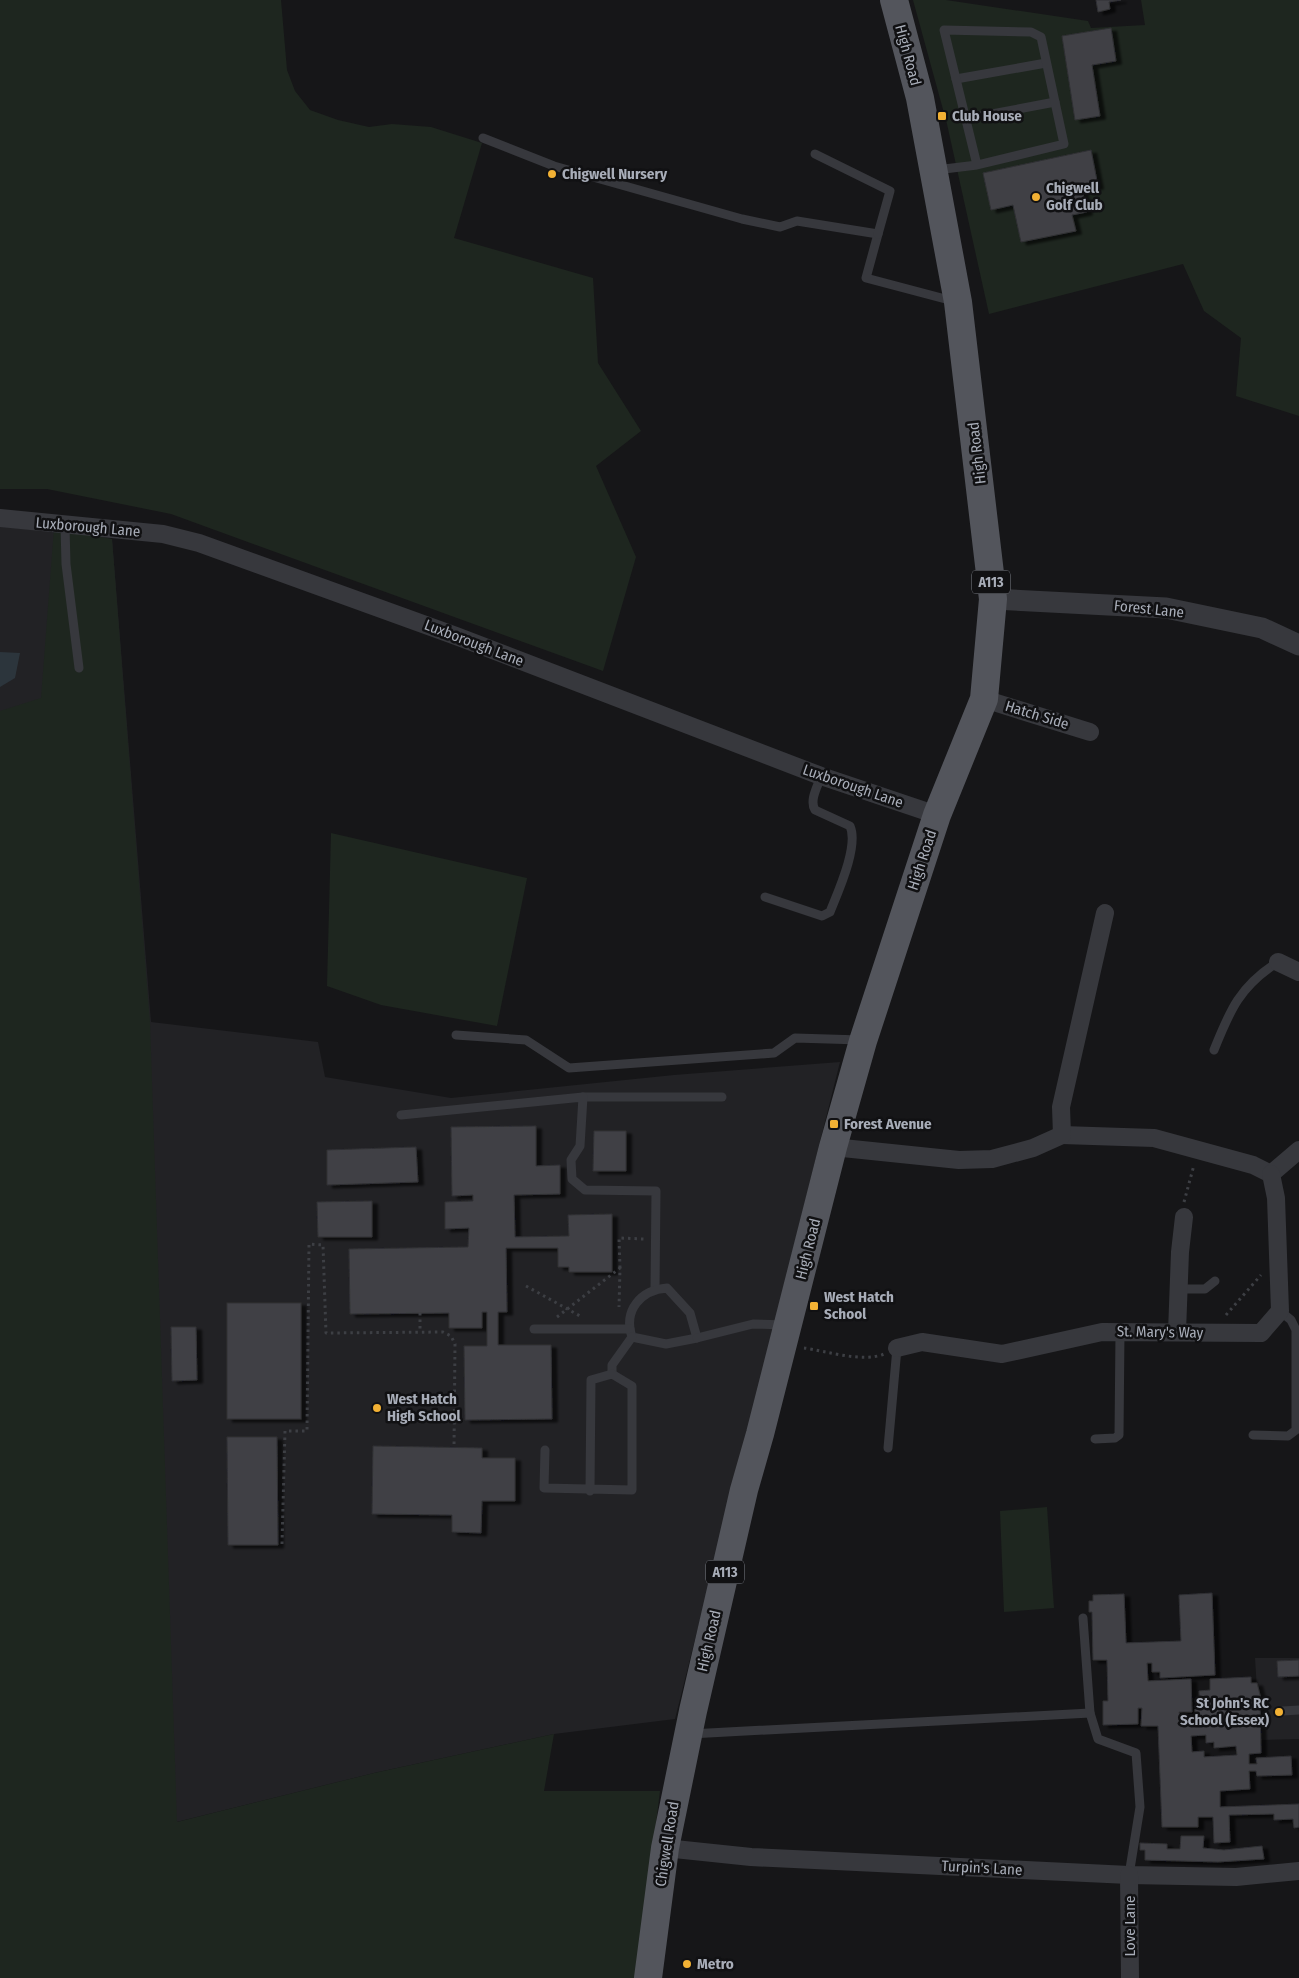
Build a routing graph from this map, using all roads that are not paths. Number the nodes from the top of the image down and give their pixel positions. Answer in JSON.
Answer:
{"nodes":[{"id":1,"x":894,"y":0,"type":"edge"},
{"id":2,"x":1046,"y":63,"type":"junction"},
{"id":3,"x":956,"y":79,"type":"junction"},
{"id":4,"x":1055,"y":102,"type":"junction"},
{"id":5,"x":965,"y":119,"type":"junction"},
{"id":6,"x":483,"y":138,"type":"dead end"},
{"id":7,"x":815,"y":154,"type":"dead end"},
{"id":8,"x":976,"y":165,"type":"junction"},
{"id":9,"x":933,"y":171,"type":"junction"},
{"id":10,"x":878,"y":234,"type":"junction"},
{"id":11,"x":958,"y":302,"type":"junction"},
{"id":12,"x":0,"y":518,"type":"edge"},
{"id":13,"x":66,"y":526,"type":"junction"},
{"id":14,"x":993,"y":599,"type":"junction"},
{"id":15,"x":1299,"y":645,"type":"edge"},
{"id":16,"x":78,"y":668,"type":"dead end"},
{"id":17,"x":984,"y":699,"type":"junction"},
{"id":18,"x":1090,"y":732,"type":"dead end"},
{"id":19,"x":821,"y":776,"type":"junction"},
{"id":20,"x":936,"y":815,"type":"junction"},
{"id":21,"x":765,"y":897,"type":"dead end"},
{"id":22,"x":1105,"y":913,"type":"dead end"},
{"id":23,"x":1278,"y":962,"type":"joint"},
{"id":24,"x":1299,"y":972,"type":"edge"},
{"id":25,"x":456,"y":1035,"type":"dead end"},
{"id":26,"x":863,"y":1040,"type":"junction"},
{"id":27,"x":1214,"y":1050,"type":"dead end"},
{"id":28,"x":722,"y":1096,"type":"dead end"},
{"id":29,"x":582,"y":1097,"type":"junction"},
{"id":30,"x":401,"y":1115,"type":"dead end"},
{"id":31,"x":1062,"y":1135,"type":"junction"},
{"id":32,"x":833,"y":1147,"type":"junction"},
{"id":33,"x":1299,"y":1150,"type":"edge"},
{"id":34,"x":1270,"y":1174,"type":"junction"},
{"id":35,"x":1184,"y":1217,"type":"road end"},
{"id":36,"x":1215,"y":1281,"type":"dead end"},
{"id":37,"x":655,"y":1289,"type":"junction"},
{"id":38,"x":1178,"y":1290,"type":"junction"},
{"id":39,"x":1280,"y":1310,"type":"junction"},
{"id":40,"x":537,"y":1329,"type":"road end"},
{"id":41,"x":1120,"y":1332,"type":"junction"},
{"id":42,"x":1177,"y":1332,"type":"junction"},
{"id":43,"x":631,"y":1333,"type":"junction"},
{"id":44,"x":786,"y":1335,"type":"junction"},
{"id":45,"x":697,"y":1338,"type":"junction"},
{"id":46,"x":898,"y":1348,"type":"joint"},
{"id":47,"x":612,"y":1374,"type":"junction"},
{"id":48,"x":1253,"y":1435,"type":"dead end"},
{"id":49,"x":1095,"y":1439,"type":"dead end"},
{"id":50,"x":888,"y":1448,"type":"dead end"},
{"id":51,"x":545,"y":1450,"type":"dead end"},
{"id":52,"x":590,"y":1491,"type":"junction"},
{"id":53,"x":1082,"y":1618,"type":"dead end"},
{"id":54,"x":1299,"y":1710,"type":"edge"},
{"id":55,"x":1283,"y":1711,"type":"dead end"},
{"id":56,"x":1090,"y":1713,"type":"junction"},
{"id":57,"x":690,"y":1723,"type":"junction"},
{"id":58,"x":665,"y":1848,"type":"junction"},
{"id":59,"x":1299,"y":1871,"type":"edge"},
{"id":60,"x":1129,"y":1875,"type":"junction"},
{"id":61,"x":648,"y":1978,"type":"edge"},
{"id":62,"x":1130,"y":1978,"type":"edge"}],
"edges":[{"from":1,"to":9,"type":"main road","name":"High Road","number":"A113"},
{"from":2,"to":3,"type":"lane"},
{"from":2,"to":3,"type":"lane"},
{"from":2,"to":4,"type":"lane"},
{"from":3,"to":5,"type":"lane"},
{"from":4,"to":5,"type":"lane"},
{"from":4,"to":8,"type":"lane"},
{"from":5,"to":8,"type":"lane"},
{"from":6,"to":10,"type":"lane"},
{"from":7,"to":10,"type":"lane"},
{"from":8,"to":9,"type":"lane"},
{"from":9,"to":11,"type":"main road","name":"High Road","number":"A113"},
{"from":10,"to":11,"type":"lane"},
{"from":11,"to":14,"type":"main road","name":"High Road","number":"A113"},
{"from":12,"to":13,"type":"street","name":"Luxborough Lane"},
{"from":13,"to":16,"type":"lane"},
{"from":13,"to":19,"type":"street","name":"Luxborough Lane"},
{"from":14,"to":15,"type":"street","name":"Forest Lane"},
{"from":14,"to":17,"type":"main road","name":"High Road","number":"A113"},
{"from":17,"to":18,"type":"street","name":"Hatch Side"},
{"from":17,"to":20,"type":"main road","name":"High Road","number":"A113"},
{"from":19,"to":20,"type":"street","name":"Luxborough Lane"},
{"from":19,"to":21,"type":"lane"},
{"from":20,"to":26,"type":"main road","name":"High Road","number":"A113"},
{"from":22,"to":31,"type":"street"},
{"from":23,"to":24,"type":"street"},
{"from":23,"to":27,"type":"lane"},
{"from":25,"to":26,"type":"lane"},
{"from":26,"to":32,"type":"main road","name":"High Road","number":"A113"},
{"from":28,"to":29,"type":"lane"},
{"from":29,"to":30,"type":"lane"},
{"from":29,"to":37,"type":"lane"},
{"from":31,"to":32,"type":"street"},
{"from":31,"to":34,"type":"street"},
{"from":32,"to":44,"type":"main road","name":"High Road","number":"A113"},
{"from":33,"to":34,"type":"street"},
{"from":34,"to":39,"type":"street"},
{"from":35,"to":38,"type":"street"},
{"from":36,"to":38,"type":"lane"},
{"from":37,"to":43,"type":"lane"},
{"from":37,"to":45,"type":"lane"},
{"from":38,"to":42,"type":"street"},
{"from":39,"to":42,"type":"street","name":"St. Mary's Way"},
{"from":39,"to":48,"type":"lane"},
{"from":40,"to":43,"type":"lane"},
{"from":41,"to":42,"type":"street","name":"St. Mary's Way"},
{"from":41,"to":46,"type":"street","name":"St. Mary's Way"},
{"from":41,"to":49,"type":"lane"},
{"from":43,"to":45,"type":"lane"},
{"from":43,"to":47,"type":"lane"},
{"from":44,"to":45,"type":"lane"},
{"from":44,"to":57,"type":"main road","name":"High Road","number":"A113"},
{"from":46,"to":50,"type":"lane"},
{"from":47,"to":52,"type":"lane"},
{"from":47,"to":52,"type":"lane"},
{"from":51,"to":52,"type":"lane"},
{"from":53,"to":56,"type":"lane"},
{"from":54,"to":55,"type":"lane"},
{"from":56,"to":57,"type":"lane"},
{"from":56,"to":60,"type":"lane"},
{"from":57,"to":58,"type":"main road","name":"Chigwell Road","number":"A113"},
{"from":58,"to":60,"type":"street","name":"Turpin's Lane"},
{"from":58,"to":61,"type":"main road","name":"Chigwell Road","number":"A113"},
{"from":59,"to":60,"type":"street","name":"Turpin's Lane"},
{"from":60,"to":62,"type":"street","name":"Love Lane"}]}
